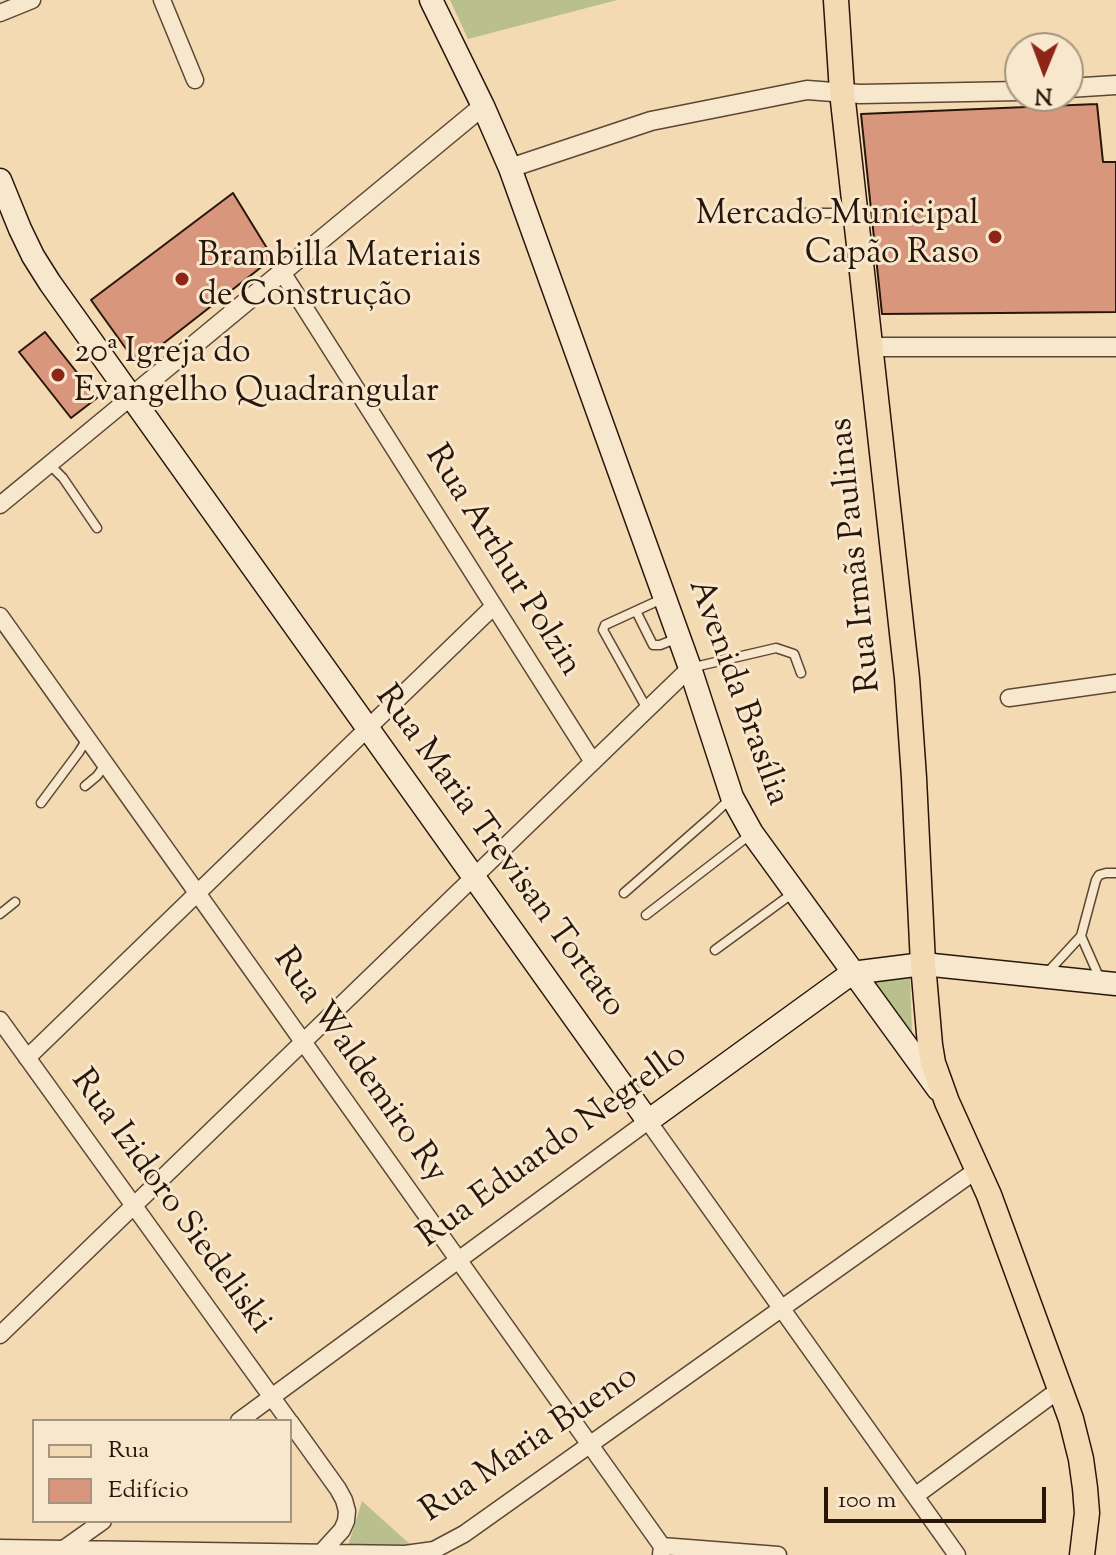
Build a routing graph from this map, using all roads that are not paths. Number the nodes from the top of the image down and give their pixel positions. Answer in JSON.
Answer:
{"nodes":[{"id":1,"x":32,"y":0,"type":"edge"},
{"id":2,"x":162,"y":0,"type":"edge"},
{"id":3,"x":431,"y":0,"type":"edge"},
{"id":4,"x":836,"y":0,"type":"edge"},
{"id":5,"x":0,"y":13,"type":"edge"},
{"id":6,"x":195,"y":80,"type":"dead end"},
{"id":7,"x":1116,"y":85,"type":"edge"},
{"id":8,"x":1084,"y":87,"type":"edge"},
{"id":9,"x":1004,"y":91,"type":"edge"},
{"id":10,"x":842,"y":92,"type":"junction"},
{"id":11,"x":483,"y":106,"type":"junction"},
{"id":12,"x":510,"y":168,"type":"junction"},
{"id":13,"x":0,"y":180,"type":"edge"},
{"id":14,"x":803,"y":213,"type":"dead end"},
{"id":15,"x":855,"y":213,"type":"junction"},
{"id":16,"x":282,"y":272,"type":"junction"},
{"id":17,"x":870,"y":347,"type":"junction"},
{"id":18,"x":1116,"y":347,"type":"edge"},
{"id":19,"x":131,"y":397,"type":"junction"},
{"id":20,"x":50,"y":464,"type":"junction"},
{"id":21,"x":0,"y":505,"type":"edge"},
{"id":22,"x":97,"y":528,"type":"dead end"},
{"id":23,"x":665,"y":598,"type":"junction"},
{"id":24,"x":494,"y":606,"type":"junction"},
{"id":25,"x":636,"y":611,"type":"junction"},
{"id":26,"x":0,"y":616,"type":"edge"},
{"id":27,"x":679,"y":638,"type":"junction"},
{"id":28,"x":690,"y":668,"type":"junction"},
{"id":29,"x":801,"y":673,"type":"dead end"},
{"id":30,"x":1116,"y":683,"type":"edge"},
{"id":31,"x":1009,"y":698,"type":"dead end"},
{"id":32,"x":647,"y":709,"type":"junction"},
{"id":33,"x":367,"y":728,"type":"junction"},
{"id":34,"x":87,"y":738,"type":"junction"},
{"id":35,"x":593,"y":762,"type":"junction"},
{"id":36,"x":106,"y":764,"type":"junction"},
{"id":37,"x":85,"y":786,"type":"dead end"},
{"id":38,"x":732,"y":797,"type":"junction"},
{"id":39,"x":41,"y":803,"type":"dead end"},
{"id":40,"x":752,"y":833,"type":"junction"},
{"id":41,"x":1116,"y":873,"type":"edge"},
{"id":42,"x":473,"y":877,"type":"junction"},
{"id":43,"x":794,"y":892,"type":"junction"},
{"id":44,"x":197,"y":893,"type":"junction"},
{"id":45,"x":624,"y":893,"type":"dead end"},
{"id":46,"x":15,"y":902,"type":"dead end"},
{"id":47,"x":0,"y":914,"type":"edge"},
{"id":48,"x":646,"y":915,"type":"dead end"},
{"id":49,"x":1081,"y":936,"type":"junction"},
{"id":50,"x":715,"y":950,"type":"dead end"},
{"id":51,"x":923,"y":964,"type":"junction"},
{"id":52,"x":852,"y":973,"type":"junction"},
{"id":53,"x":1043,"y":977,"type":"junction"},
{"id":54,"x":1109,"y":983,"type":"edge"},
{"id":55,"x":0,"y":1020,"type":"edge"},
{"id":56,"x":303,"y":1041,"type":"junction"},
{"id":57,"x":27,"y":1058,"type":"junction"},
{"id":58,"x":947,"y":1102,"type":"junction"},
{"id":59,"x":648,"y":1121,"type":"junction"},
{"id":60,"x":978,"y":1169,"type":"junction"},
{"id":61,"x":134,"y":1205,"type":"junction"},
{"id":62,"x":459,"y":1260,"type":"junction"},
{"id":63,"x":781,"y":1309,"type":"junction"},
{"id":64,"x":0,"y":1335,"type":"edge"},
{"id":65,"x":1060,"y":1389,"type":"junction"},
{"id":66,"x":272,"y":1397,"type":"junction"},
{"id":67,"x":242,"y":1419,"type":"edge"},
{"id":68,"x":288,"y":1419,"type":"edge"},
{"id":69,"x":292,"y":1425,"type":"edge"},
{"id":70,"x":590,"y":1445,"type":"junction"},
{"id":71,"x":915,"y":1496,"type":"junction"},
{"id":72,"x":100,"y":1523,"type":"edge"},
{"id":73,"x":0,"y":1548,"type":"edge"},
{"id":74,"x":65,"y":1548,"type":"junction"},
{"id":75,"x":662,"y":1550,"type":"edge"},
{"id":76,"x":322,"y":1554,"type":"edge"},
{"id":77,"x":778,"y":1555,"type":"edge"},
{"id":78,"x":957,"y":1555,"type":"edge"},
{"id":79,"x":1082,"y":1555,"type":"edge"}],
"edges":[{"from":1,"to":5,"type":"street"},
{"from":2,"to":6,"type":"street"},
{"from":3,"to":11,"type":"main road","name":"Avenida Brasília"},
{"from":4,"to":10,"type":"main road","name":"Rua Irmãs Paulinas"},
{"from":7,"to":8,"type":"street"},
{"from":9,"to":10,"type":"street"},
{"from":10,"to":12,"type":"street"},
{"from":10,"to":15,"type":"main road","name":"Rua Irmãs Paulinas"},
{"from":11,"to":12,"type":"main road","name":"Avenida Brasília"},
{"from":11,"to":16,"type":"street"},
{"from":12,"to":23,"type":"main road","name":"Avenida Brasília"},
{"from":13,"to":19,"type":"main road","name":"Rua Maria Trevisan Tortato"},
{"from":14,"to":15,"type":"lane"},
{"from":15,"to":17,"type":"main road","name":"Rua Irmãs Paulinas"},
{"from":16,"to":19,"type":"street"},
{"from":16,"to":24,"type":"street","name":"Rua Arthur Polzin"},
{"from":17,"to":18,"type":"street"},
{"from":17,"to":51,"type":"main road","name":"Rua Irmãs Paulinas"},
{"from":19,"to":20,"type":"street"},
{"from":19,"to":33,"type":"main road","name":"Rua Maria Trevisan Tortato"},
{"from":20,"to":21,"type":"street"},
{"from":20,"to":22,"type":"lane"},
{"from":23,"to":25,"type":"lane"},
{"from":23,"to":27,"type":"main road","name":"Avenida Brasília"},
{"from":24,"to":33,"type":"street"},
{"from":24,"to":35,"type":"street","name":"Rua Arthur Polzin"},
{"from":25,"to":27,"type":"lane"},
{"from":25,"to":32,"type":"lane"},
{"from":26,"to":34,"type":"street","name":"Rua Waldemiro Ry"},
{"from":27,"to":28,"type":"main road","name":"Avenida Brasília"},
{"from":28,"to":29,"type":"lane"},
{"from":28,"to":32,"type":"street"},
{"from":28,"to":38,"type":"main road","name":"Avenida Brasília"},
{"from":30,"to":31,"type":"street"},
{"from":32,"to":35,"type":"street"},
{"from":33,"to":42,"type":"main road","name":"Rua Maria Trevisan Tortato"},
{"from":33,"to":44,"type":"street"},
{"from":34,"to":36,"type":"street","name":"Rua Waldemiro Ry"},
{"from":34,"to":39,"type":"lane"},
{"from":35,"to":42,"type":"street"},
{"from":36,"to":37,"type":"lane"},
{"from":36,"to":44,"type":"street","name":"Rua Waldemiro Ry"},
{"from":38,"to":40,"type":"main road","name":"Avenida Brasília"},
{"from":38,"to":45,"type":"lane"},
{"from":40,"to":43,"type":"main road","name":"Avenida Brasília"},
{"from":40,"to":48,"type":"lane"},
{"from":41,"to":49,"type":"lane"},
{"from":42,"to":56,"type":"street"},
{"from":42,"to":59,"type":"main road","name":"Rua Maria Trevisan Tortato"},
{"from":43,"to":50,"type":"lane"},
{"from":43,"to":52,"type":"main road","name":"Avenida Brasília"},
{"from":44,"to":56,"type":"street","name":"Rua Waldemiro Ry"},
{"from":44,"to":57,"type":"street"},
{"from":46,"to":47,"type":"lane"},
{"from":49,"to":53,"type":"lane"},
{"from":49,"to":54,"type":"lane"},
{"from":51,"to":52,"type":"main road","name":"Rua Eduardo Negrello"},
{"from":51,"to":53,"type":"main road","name":"Rua Eduardo Negrello"},
{"from":51,"to":58,"type":"main road","name":"Rua Irmãs Paulinas"},
{"from":52,"to":58,"type":"main road","name":"Avenida Brasília"},
{"from":52,"to":59,"type":"main road","name":"Rua Eduardo Negrello"},
{"from":53,"to":54,"type":"main road","name":"Rua Eduardo Negrello"},
{"from":55,"to":57,"type":"street","name":"Rua Izidoro Siedeliski"},
{"from":56,"to":61,"type":"street"},
{"from":56,"to":62,"type":"street","name":"Rua Waldemiro Ry"},
{"from":57,"to":61,"type":"street","name":"Rua Izidoro Siedeliski"},
{"from":58,"to":60,"type":"main road","name":"Avenida Brasília"},
{"from":59,"to":62,"type":"street","name":"Rua Eduardo Negrello"},
{"from":59,"to":63,"type":"street","name":"Rua Maria Trevisan Tortato"},
{"from":60,"to":63,"type":"street","name":"Rua Maria Bueno"},
{"from":60,"to":65,"type":"main road","name":"Avenida Brasília"},
{"from":61,"to":64,"type":"street"},
{"from":61,"to":66,"type":"street","name":"Rua Izidoro Siedeliski"},
{"from":62,"to":66,"type":"street","name":"Rua Eduardo Negrello"},
{"from":62,"to":70,"type":"street","name":"Rua Waldemiro Ry"},
{"from":63,"to":70,"type":"street","name":"Rua Maria Bueno"},
{"from":63,"to":71,"type":"street","name":"Rua Maria Trevisan Tortato"},
{"from":65,"to":71,"type":"street"},
{"from":65,"to":79,"type":"main road","name":"Avenida Brasília"},
{"from":66,"to":67,"type":"street","name":"Rua Eduardo Negrello"},
{"from":66,"to":68,"type":"street","name":"Rua Izidoro Siedeliski"},
{"from":69,"to":76,"type":"street","name":"Rua Izidoro Siedeliski"},
{"from":70,"to":75,"type":"street","name":"Rua Waldemiro Ry"},
{"from":70,"to":76,"type":"street","name":"Rua Maria Bueno"},
{"from":71,"to":78,"type":"street","name":"Rua Maria Trevisan Tortato"},
{"from":72,"to":74,"type":"street"},
{"from":73,"to":74,"type":"street","name":"Rua Maria Bueno"},
{"from":74,"to":76,"type":"street","name":"Rua Maria Bueno"},
{"from":75,"to":77,"type":"street"}]}
